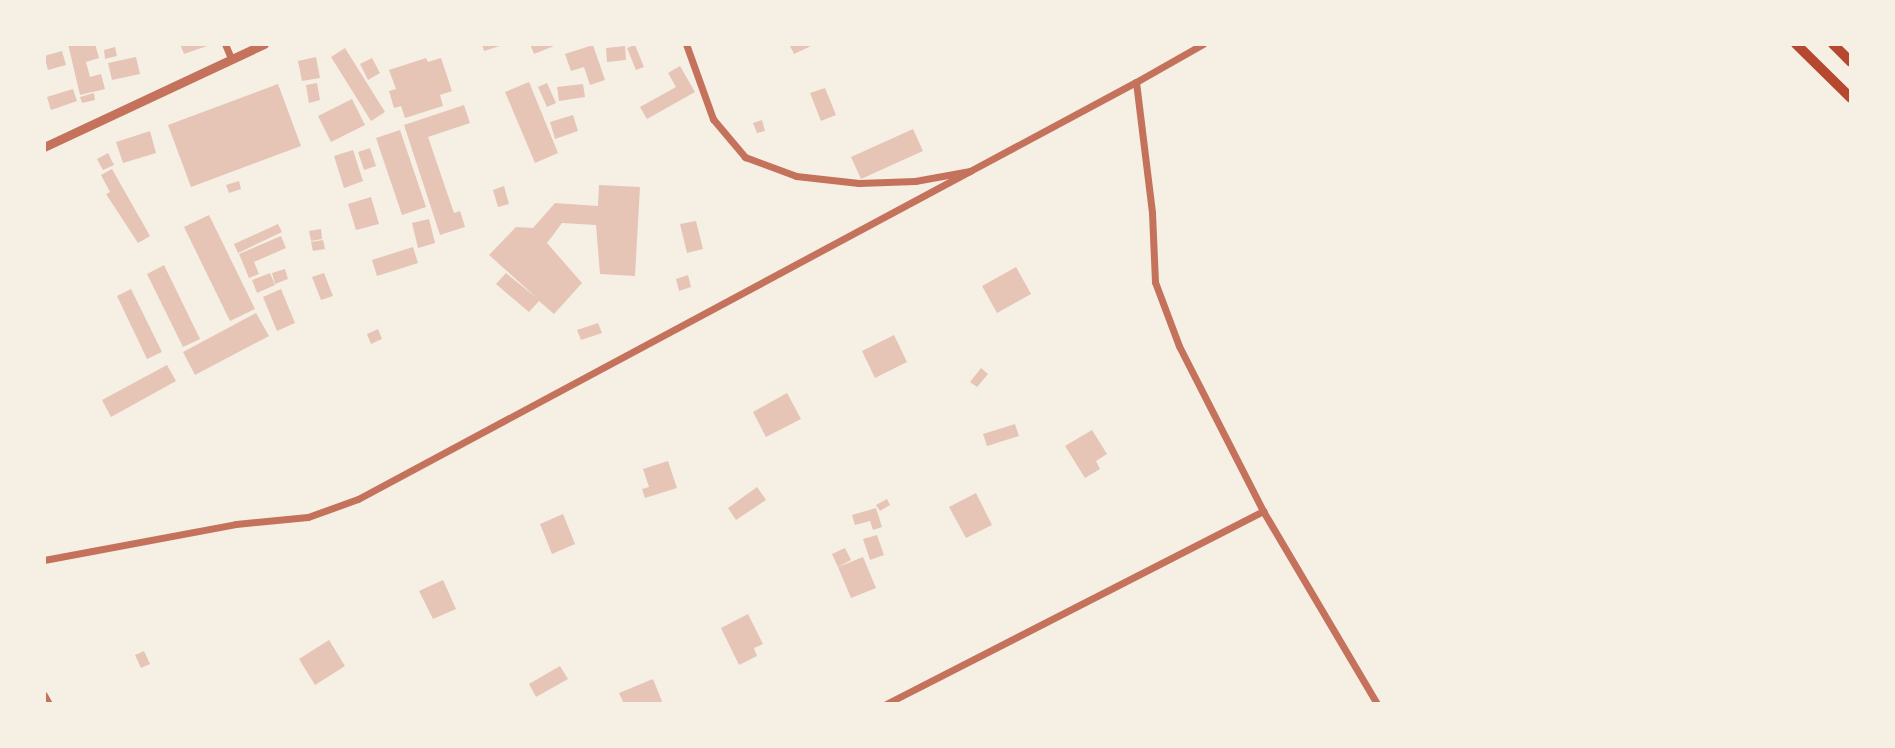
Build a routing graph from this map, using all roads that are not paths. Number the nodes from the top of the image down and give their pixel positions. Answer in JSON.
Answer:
{"nodes":[{"id":1,"x":225,"y":44,"type":"edge"},
{"id":2,"x":264,"y":44,"type":"edge"},
{"id":3,"x":686,"y":44,"type":"edge"},
{"id":4,"x":1203,"y":44,"type":"edge"},
{"id":5,"x":1796,"y":44,"type":"edge"},
{"id":6,"x":1833,"y":44,"type":"edge"},
{"id":7,"x":231,"y":58,"type":"junction"},
{"id":8,"x":1851,"y":62,"type":"edge"},
{"id":9,"x":1136,"y":82,"type":"junction"},
{"id":10,"x":1851,"y":98,"type":"edge"},
{"id":11,"x":44,"y":147,"type":"edge"},
{"id":12,"x":970,"y":171,"type":"junction"},
{"id":13,"x":1264,"y":511,"type":"junction"},
{"id":14,"x":44,"y":560,"type":"edge"},
{"id":15,"x":44,"y":695,"type":"edge"},
{"id":16,"x":50,"y":704,"type":"edge"},
{"id":17,"x":886,"y":704,"type":"edge"},
{"id":18,"x":1377,"y":704,"type":"edge"}],
"edges":[{"from":1,"to":7,"type":"street"},
{"from":2,"to":7,"type":"street"},
{"from":3,"to":12,"type":"street"},
{"from":4,"to":9,"type":"street"},
{"from":5,"to":10,"type":"main road"},
{"from":6,"to":8,"type":"main road"},
{"from":7,"to":11,"type":"street"},
{"from":9,"to":12,"type":"street"},
{"from":9,"to":13,"type":"street"},
{"from":12,"to":14,"type":"street"},
{"from":13,"to":17,"type":"street"},
{"from":13,"to":18,"type":"street"},
{"from":15,"to":16,"type":"street"}]}
